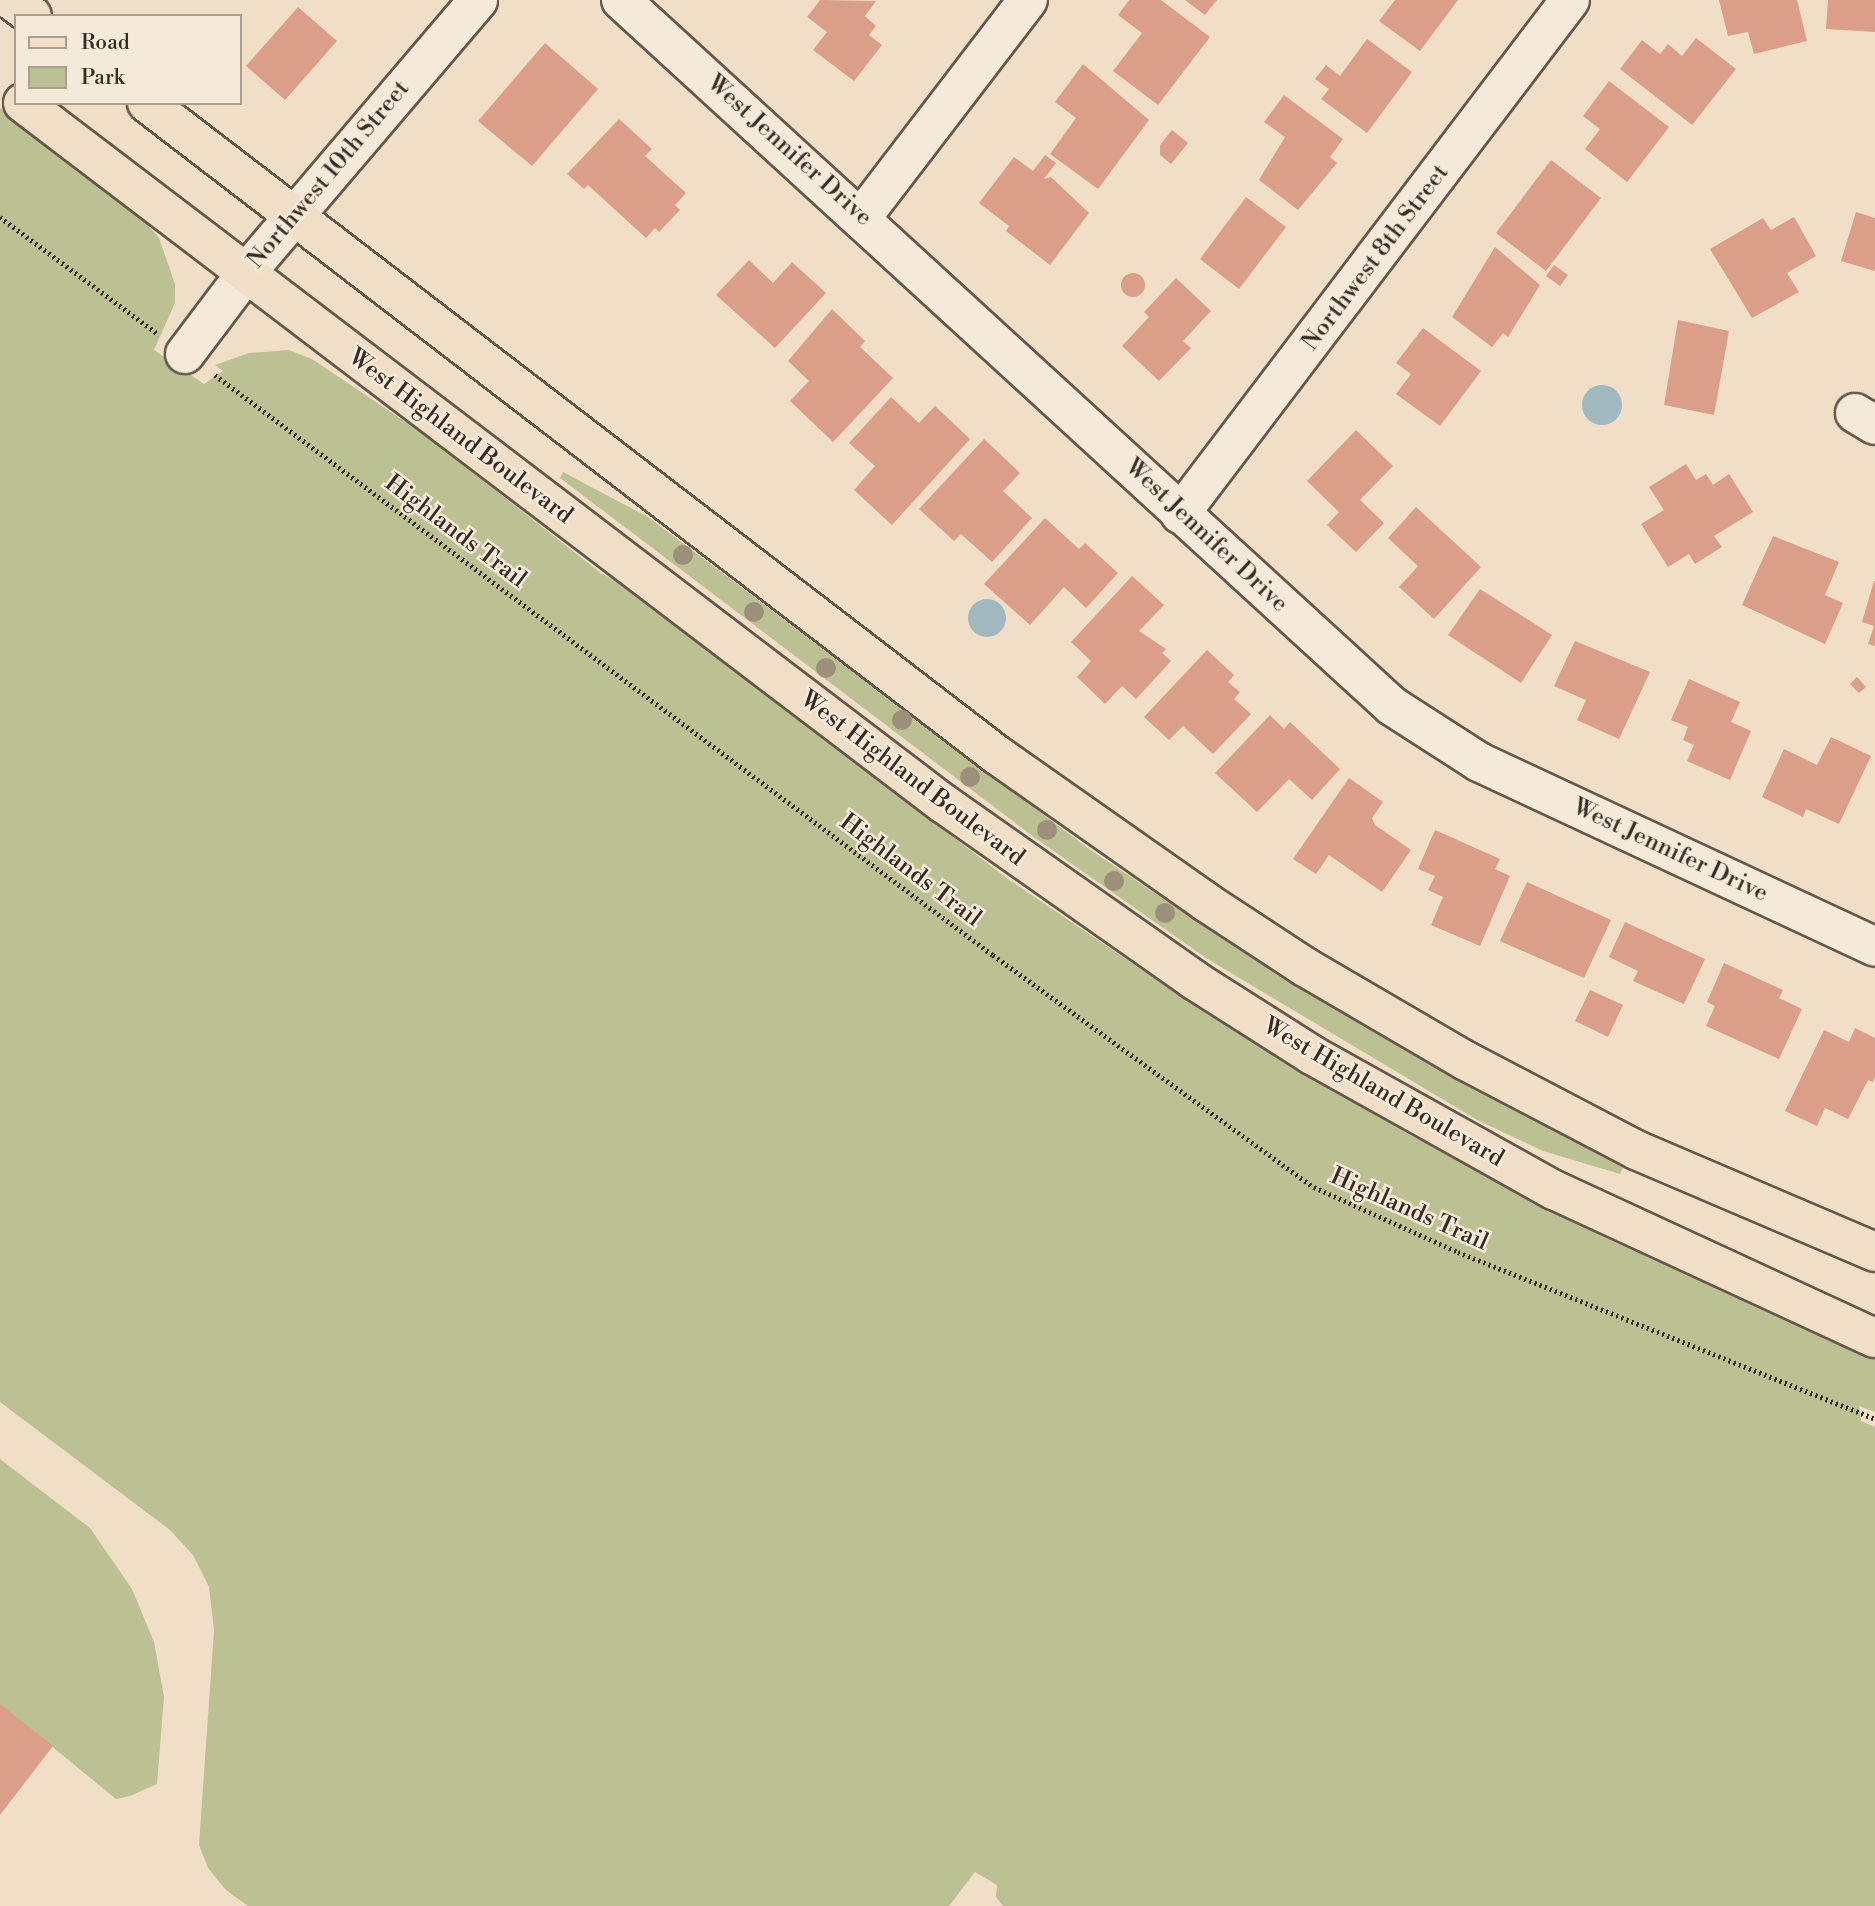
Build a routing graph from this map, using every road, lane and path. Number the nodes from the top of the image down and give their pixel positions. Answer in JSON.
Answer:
{"nodes":[{"id":1,"x":11,"y":0,"type":"edge"},
{"id":2,"x":478,"y":0,"type":"edge"},
{"id":3,"x":621,"y":0,"type":"edge"},
{"id":4,"x":1028,"y":0,"type":"edge"},
{"id":5,"x":1570,"y":0,"type":"edge"},
{"id":6,"x":29,"y":14,"type":"edge"},
{"id":7,"x":26,"y":105,"type":"edge"},
{"id":8,"x":150,"y":105,"type":"edge"},
{"id":9,"x":294,"y":216,"type":"junction"},
{"id":10,"x":0,"y":217,"type":"edge"},
{"id":11,"x":862,"y":217,"type":"junction"},
{"id":12,"x":246,"y":273,"type":"junction"},
{"id":13,"x":185,"y":354,"type":"junction"},
{"id":14,"x":1180,"y":514,"type":"junction"},
{"id":15,"x":1875,"y":947,"type":"edge"},
{"id":16,"x":1875,"y":1252,"type":"edge"},
{"id":17,"x":1875,"y":1338,"type":"edge"},
{"id":18,"x":1875,"y":1419,"type":"edge"}],
"edges":[{"from":1,"to":6,"type":"main road"},
{"from":2,"to":9,"type":"street","name":"Northwest 10th Street"},
{"from":3,"to":11,"type":"street","name":"West Jennifer Drive"},
{"from":4,"to":11,"type":"street"},
{"from":5,"to":14,"type":"street","name":"Northwest 8th Street"},
{"from":7,"to":12,"type":"main road","name":"West Highland Boulevard"},
{"from":8,"to":9,"type":"main road"},
{"from":9,"to":12,"type":"street","name":"Northwest 10th Street"},
{"from":9,"to":16,"type":"main road"},
{"from":10,"to":13,"type":"path","name":"Highlands Trail"},
{"from":11,"to":14,"type":"street","name":"West Jennifer Drive"},
{"from":12,"to":13,"type":"street","name":"Northwest 10th Street"},
{"from":12,"to":17,"type":"main road","name":"West Highland Boulevard"},
{"from":13,"to":18,"type":"path","name":"Highlands Trail"},
{"from":14,"to":15,"type":"street","name":"West Jennifer Drive"}]}
